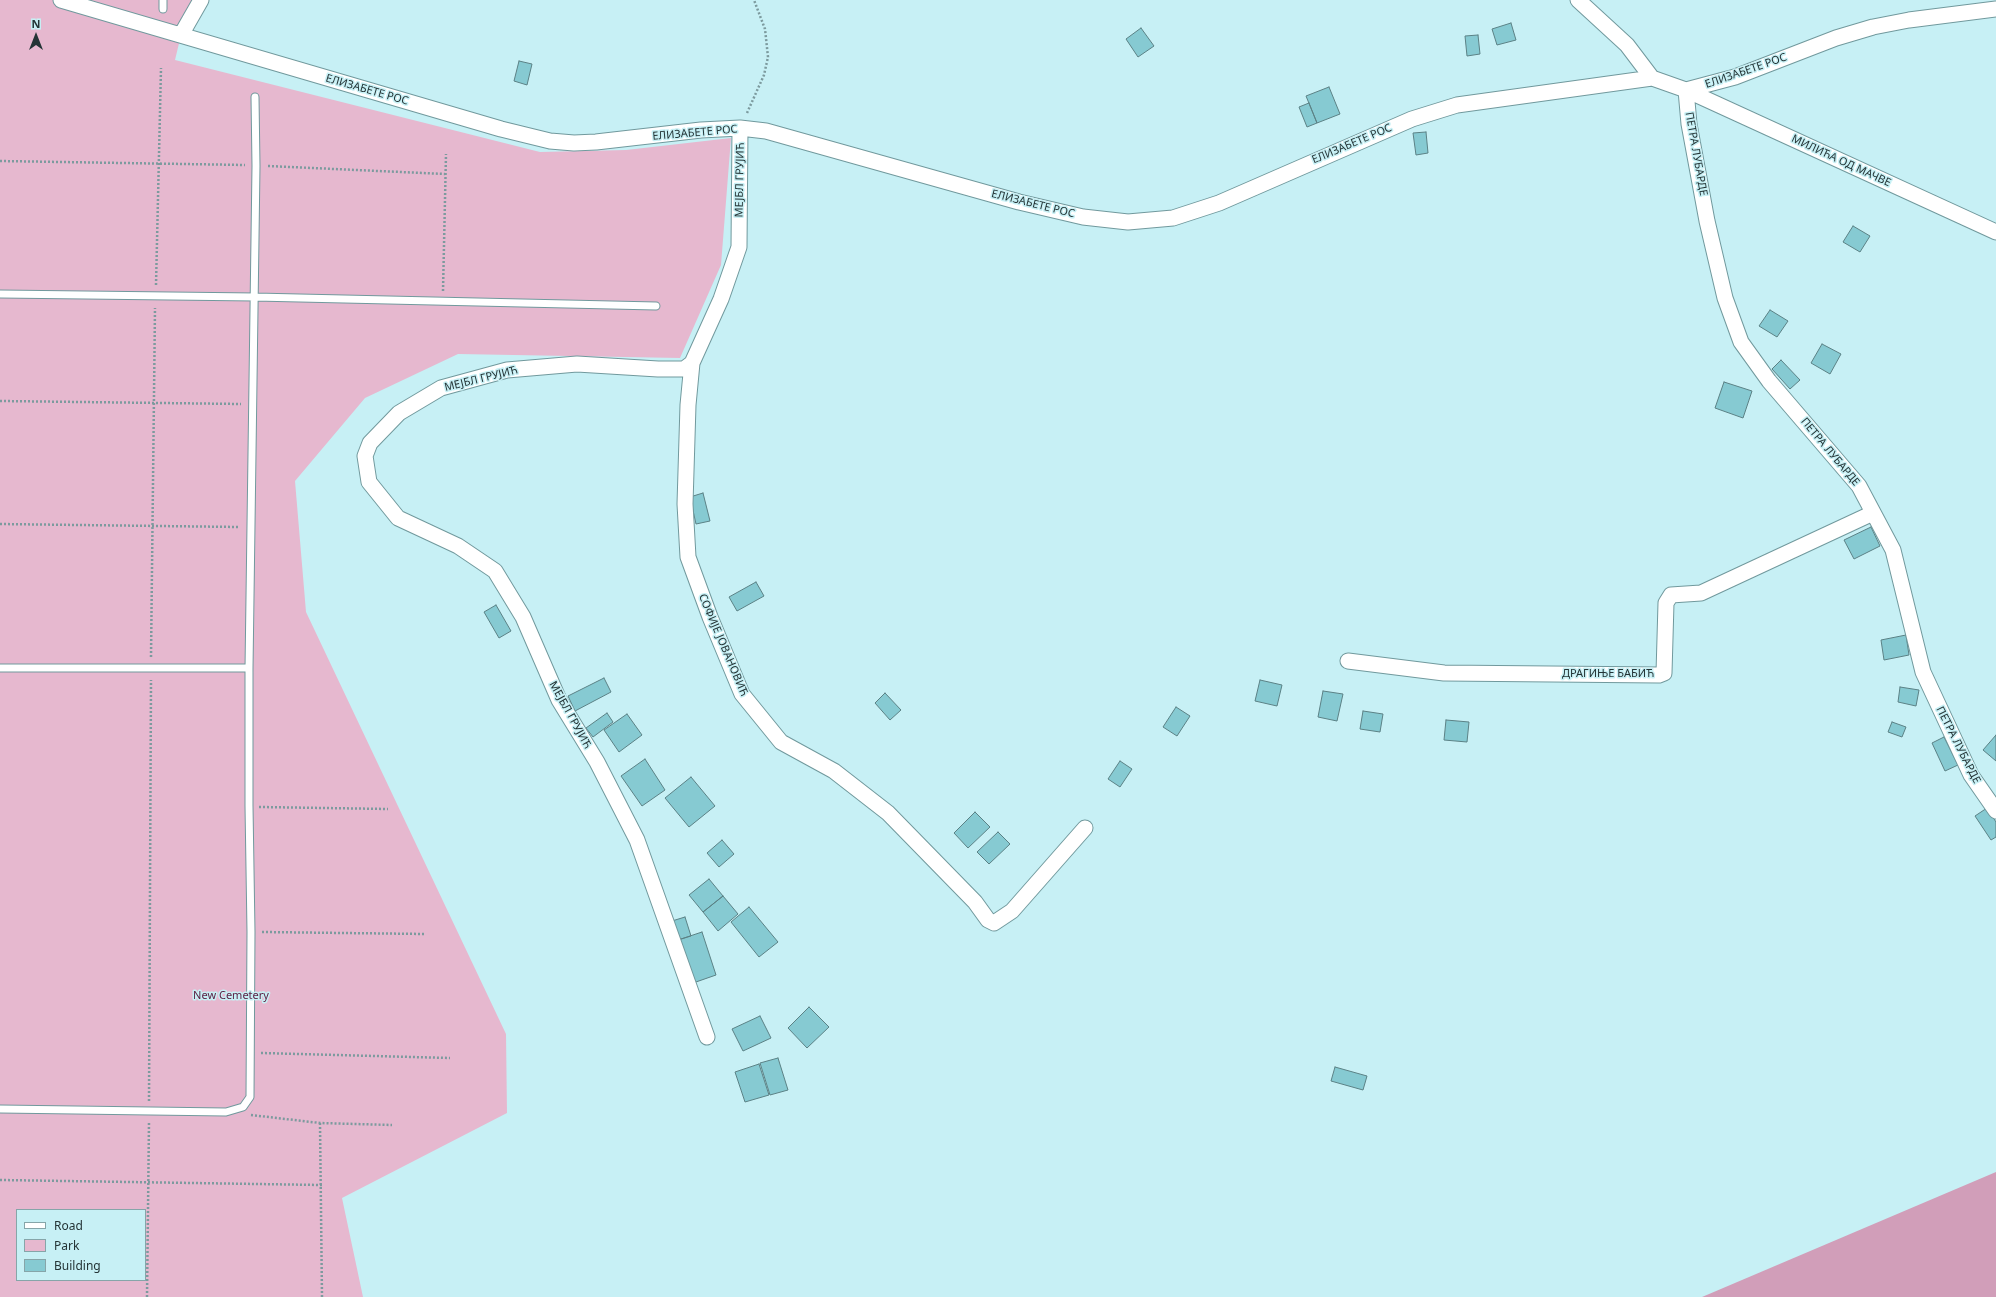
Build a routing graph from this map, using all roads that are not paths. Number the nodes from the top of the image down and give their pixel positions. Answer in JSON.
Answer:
{"nodes":[{"id":1,"x":61,"y":0,"type":"edge"},
{"id":2,"x":163,"y":0,"type":"edge"},
{"id":3,"x":201,"y":0,"type":"edge"},
{"id":4,"x":1578,"y":0,"type":"edge"},
{"id":5,"x":163,"y":9,"type":"dead end"},
{"id":6,"x":1996,"y":10,"type":"edge"},
{"id":7,"x":180,"y":35,"type":"junction"},
{"id":8,"x":1652,"y":78,"type":"junction"},
{"id":9,"x":1686,"y":90,"type":"junction"},
{"id":10,"x":255,"y":97,"type":"dead end"},
{"id":11,"x":740,"y":128,"type":"junction"},
{"id":12,"x":1996,"y":232,"type":"edge"},
{"id":13,"x":0,"y":294,"type":"edge"},
{"id":14,"x":255,"y":296,"type":"junction"},
{"id":15,"x":656,"y":306,"type":"dead end"},
{"id":16,"x":692,"y":363,"type":"junction"},
{"id":17,"x":1874,"y":513,"type":"junction"},
{"id":18,"x":1348,"y":661,"type":"dead end"},
{"id":19,"x":0,"y":668,"type":"edge"},
{"id":20,"x":249,"y":668,"type":"junction"},
{"id":21,"x":1996,"y":811,"type":"edge"},
{"id":22,"x":1085,"y":828,"type":"dead end"},
{"id":23,"x":707,"y":1037,"type":"dead end"},
{"id":24,"x":0,"y":1109,"type":"edge"}],
"edges":[{"from":1,"to":7,"type":"street","name":"ЕЛИЗАБЕТЕ РОС"},
{"from":2,"to":5,"type":"lane"},
{"from":3,"to":7,"type":"street"},
{"from":4,"to":8,"type":"street"},
{"from":6,"to":9,"type":"street","name":"ЕЛИЗАБЕТЕ РОС"},
{"from":7,"to":11,"type":"street","name":"ЕЛИЗАБЕТЕ РОС"},
{"from":8,"to":9,"type":"street","name":"ЕЛИЗАБЕТЕ РОС"},
{"from":8,"to":11,"type":"street","name":"ЕЛИЗАБЕТЕ РОС"},
{"from":9,"to":12,"type":"street","name":"МИЛИЋА ОД МАЧВЕ"},
{"from":9,"to":17,"type":"street","name":"ПЕТРА ЛУБАРДЕ"},
{"from":10,"to":14,"type":"lane"},
{"from":11,"to":16,"type":"street","name":"МЕЈБЛ ГРУЈИЋ"},
{"from":13,"to":14,"type":"lane"},
{"from":14,"to":15,"type":"lane"},
{"from":14,"to":20,"type":"lane"},
{"from":16,"to":22,"type":"street","name":"СОФИЈЕ ЈОВАНОВИЋ"},
{"from":16,"to":23,"type":"street","name":"МЕЈБЛ ГРУЈИЋ"},
{"from":17,"to":18,"type":"street","name":"ДРАГИЊЕ БАБИЋ"},
{"from":17,"to":21,"type":"street","name":"ПЕТРА ЛУБАРДЕ"},
{"from":19,"to":20,"type":"lane"},
{"from":20,"to":24,"type":"lane"}]}
